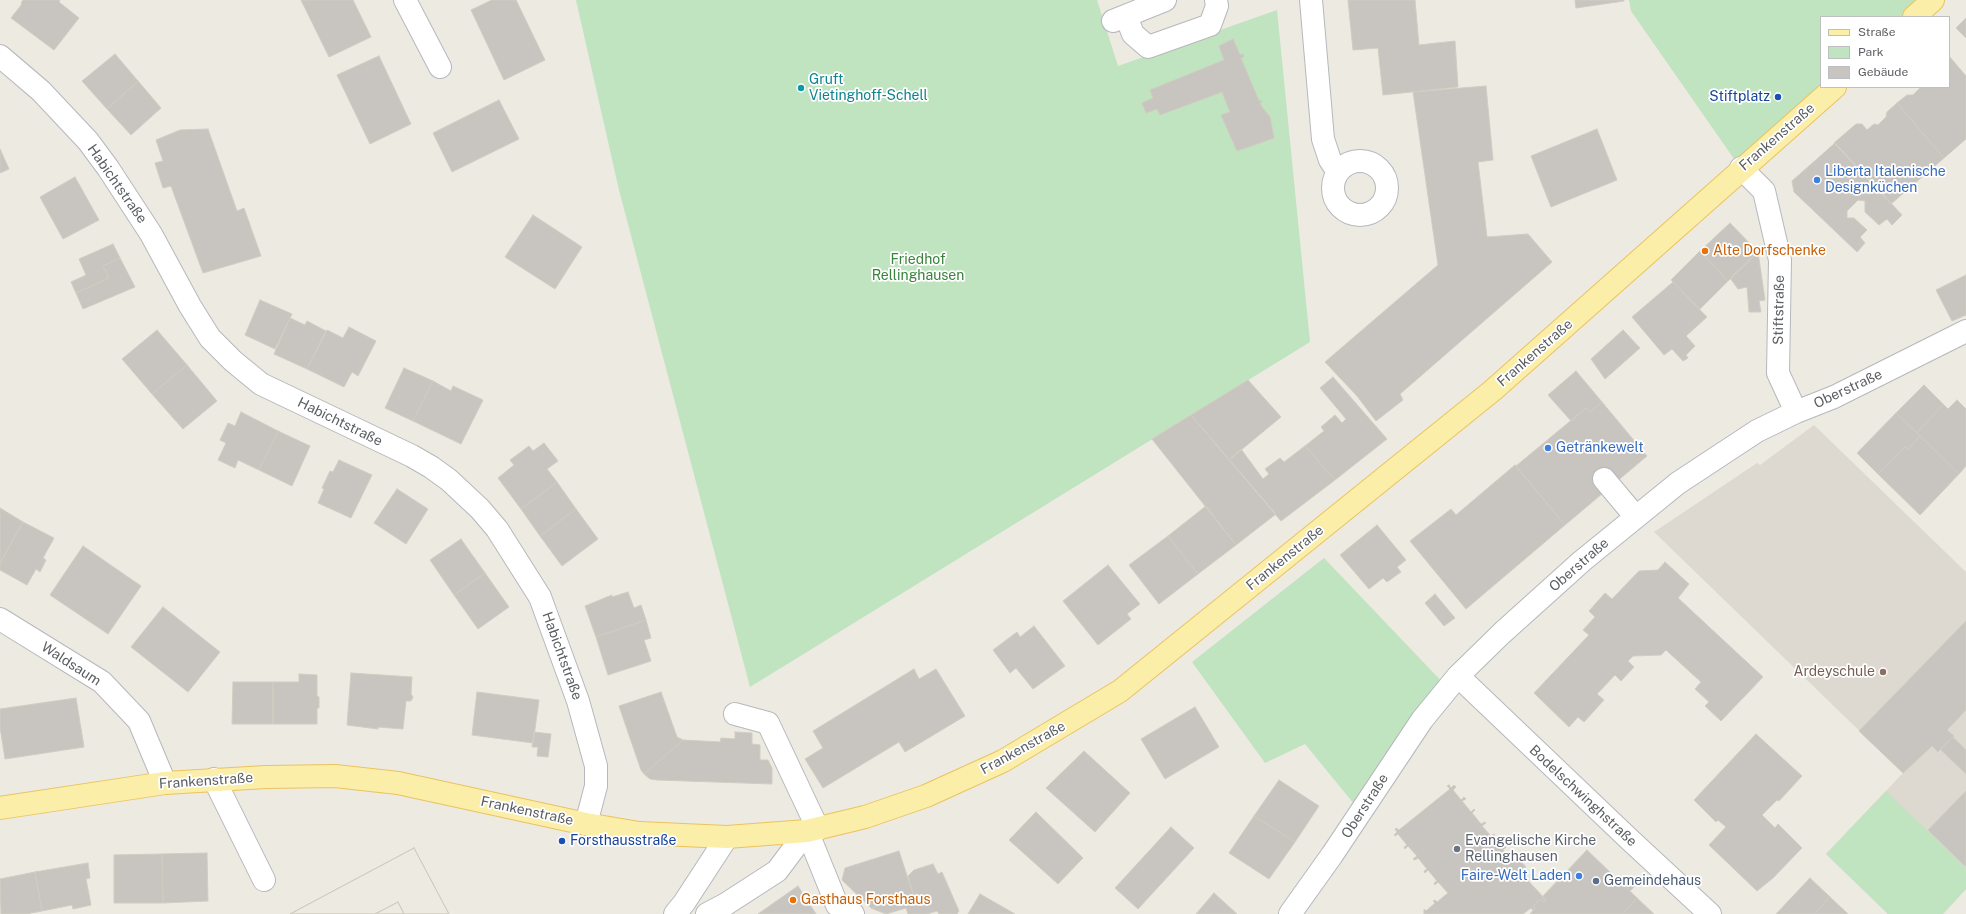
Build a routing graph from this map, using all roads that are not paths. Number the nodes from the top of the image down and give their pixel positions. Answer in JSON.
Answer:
{"nodes":[{"id":1,"x":404,"y":0,"type":"edge"},
{"id":2,"x":1165,"y":0,"type":"edge"},
{"id":3,"x":1216,"y":0,"type":"edge"},
{"id":4,"x":1311,"y":0,"type":"edge"},
{"id":5,"x":1933,"y":0,"type":"edge"},
{"id":6,"x":1915,"y":16,"type":"edge"},
{"id":7,"x":0,"y":56,"type":"edge"},
{"id":8,"x":440,"y":67,"type":"dead end"},
{"id":9,"x":1833,"y":88,"type":"edge"},
{"id":10,"x":1741,"y":168,"type":"junction"},
{"id":11,"x":1338,"y":172,"type":"dead end"},
{"id":12,"x":1966,"y":330,"type":"edge"},
{"id":13,"x":1796,"y":412,"type":"junction"},
{"id":14,"x":1604,"y":479,"type":"dead end"},
{"id":15,"x":1635,"y":516,"type":"junction"},
{"id":16,"x":0,"y":619,"type":"edge"},
{"id":17,"x":1458,"y":676,"type":"junction"},
{"id":18,"x":735,"y":714,"type":"dead end"},
{"id":19,"x":214,"y":779,"type":"junction"},
{"id":20,"x":164,"y":783,"type":"junction"},
{"id":21,"x":0,"y":808,"type":"edge"},
{"id":22,"x":586,"y":824,"type":"junction"},
{"id":23,"x":812,"y":830,"type":"junction"},
{"id":24,"x":727,"y":837,"type":"junction"},
{"id":25,"x":264,"y":880,"type":"dead end"},
{"id":26,"x":675,"y":914,"type":"edge"},
{"id":27,"x":707,"y":914,"type":"edge"},
{"id":28,"x":852,"y":914,"type":"edge"},
{"id":29,"x":1290,"y":914,"type":"edge"},
{"id":30,"x":1710,"y":914,"type":"edge"}],
"edges":[{"from":1,"to":8,"type":"street"},
{"from":2,"to":3,"type":"street"},
{"from":4,"to":11,"type":"street"},
{"from":5,"to":6,"type":"main road"},
{"from":7,"to":22,"type":"street","name":"Habichtstraße"},
{"from":9,"to":10,"type":"main road","name":"Frankenstraße"},
{"from":10,"to":13,"type":"street","name":"Stiftstraße"},
{"from":10,"to":23,"type":"main road","name":"Frankenstraße"},
{"from":12,"to":13,"type":"street","name":"Oberstraße"},
{"from":13,"to":15,"type":"street","name":"Oberstraße"},
{"from":14,"to":15,"type":"street"},
{"from":15,"to":17,"type":"street","name":"Oberstraße"},
{"from":16,"to":20,"type":"street","name":"Waldsaum"},
{"from":17,"to":29,"type":"street","name":"Oberstraße"},
{"from":17,"to":30,"type":"street","name":"Bodelschwinghstraße"},
{"from":18,"to":23,"type":"street"},
{"from":19,"to":20,"type":"main road","name":"Frankenstraße"},
{"from":19,"to":22,"type":"main road","name":"Frankenstraße"},
{"from":19,"to":25,"type":"street"},
{"from":20,"to":21,"type":"main road","name":"Frankenstraße"},
{"from":22,"to":24,"type":"main road","name":"Frankenstraße"},
{"from":23,"to":24,"type":"main road","name":"Frankenstraße"},
{"from":23,"to":27,"type":"street"},
{"from":23,"to":28,"type":"street"},
{"from":24,"to":26,"type":"street"}]}
